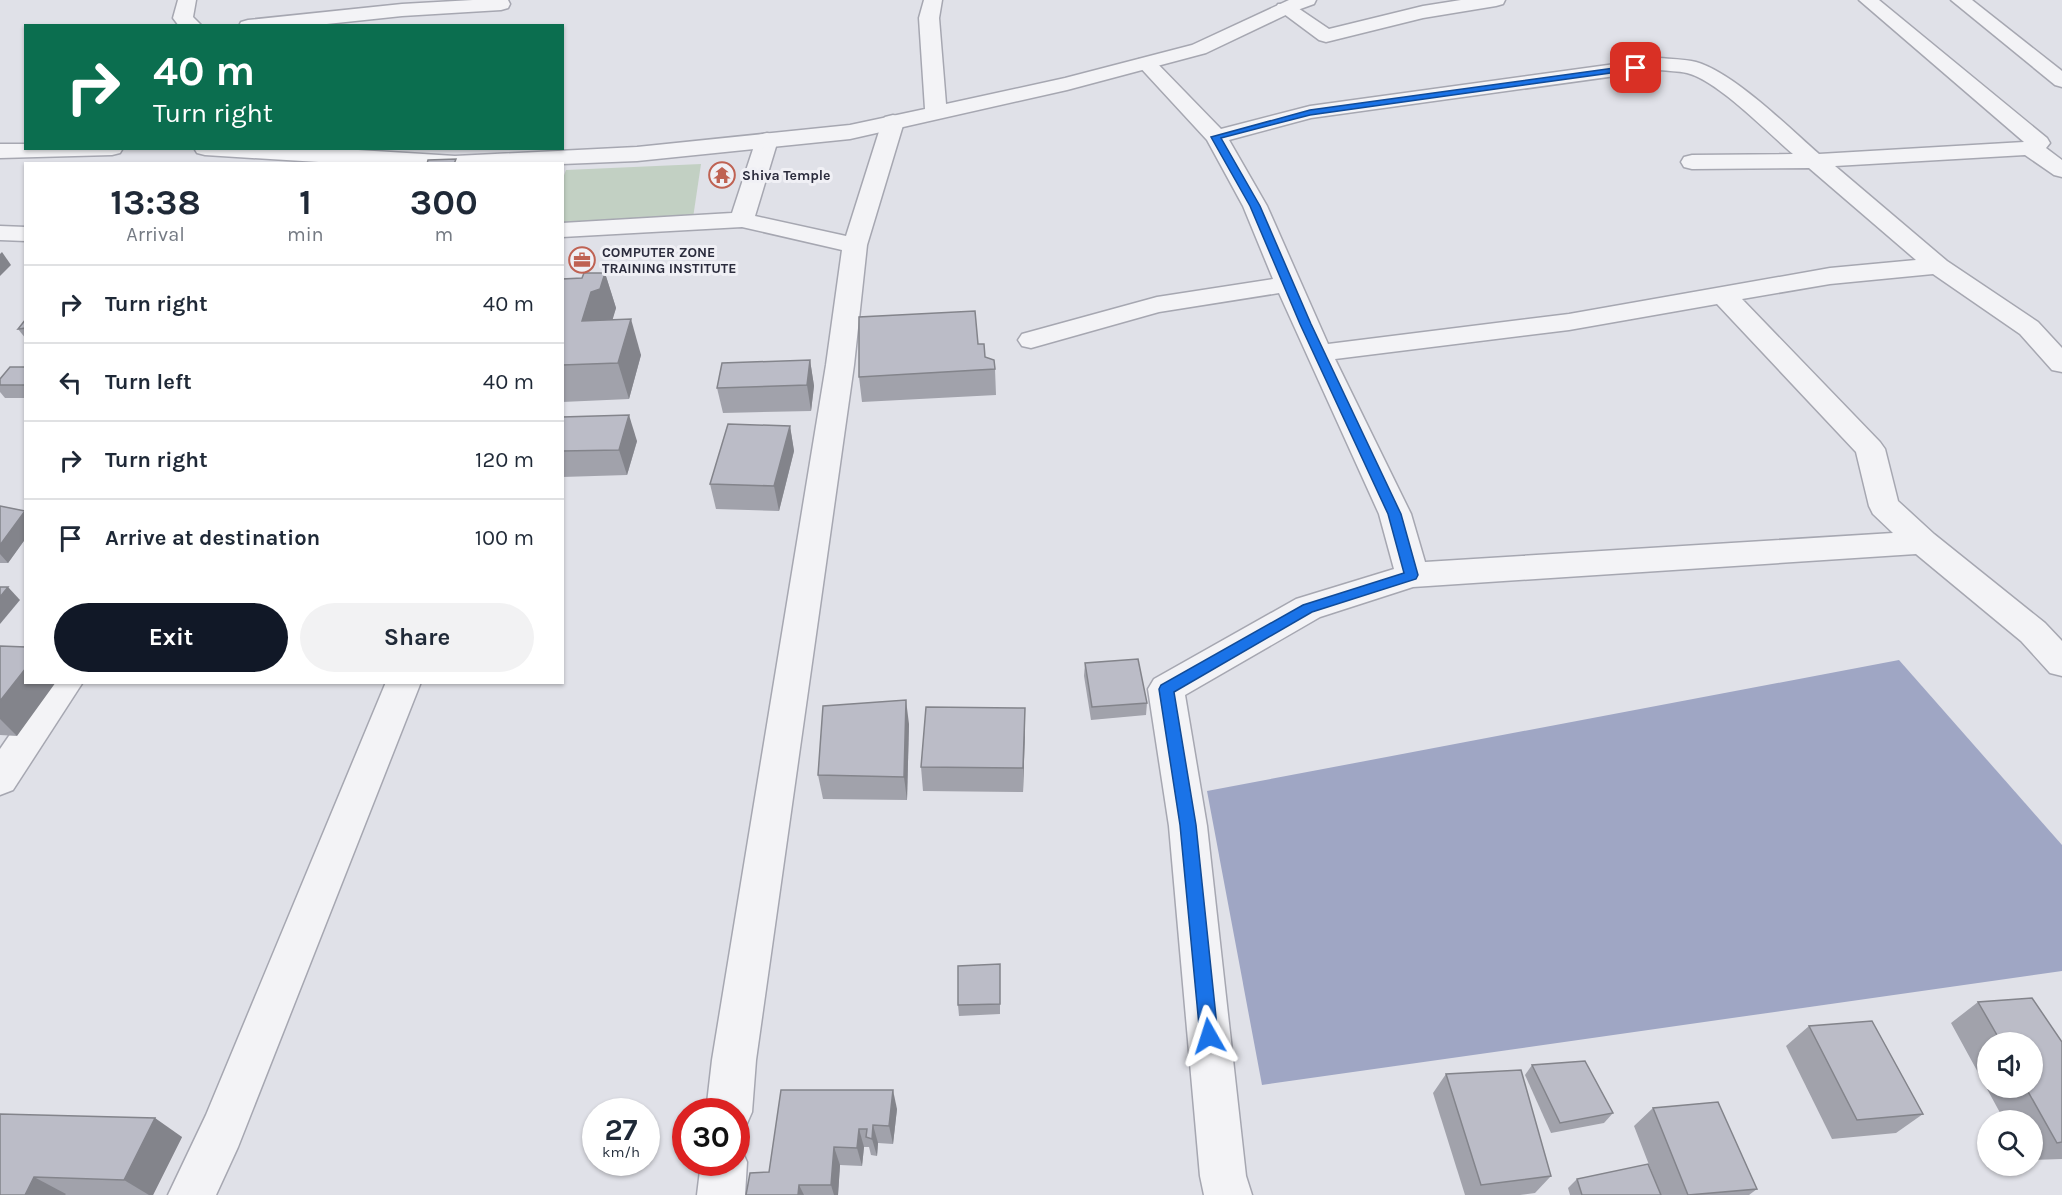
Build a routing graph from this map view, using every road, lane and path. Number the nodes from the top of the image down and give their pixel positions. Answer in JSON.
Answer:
{"nodes":[{"id":1,"x":187,"y":0,"type":"edge"},
{"id":2,"x":933,"y":0,"type":"edge"},
{"id":3,"x":1307,"y":0,"type":"edge"},
{"id":4,"x":1496,"y":0,"type":"edge"},
{"id":5,"x":1868,"y":0,"type":"edge"},
{"id":6,"x":1960,"y":0,"type":"edge"},
{"id":7,"x":501,"y":4,"type":"dead end"},
{"id":8,"x":1285,"y":8,"type":"junction"},
{"id":9,"x":188,"y":24,"type":"edge"},
{"id":10,"x":267,"y":24,"type":"edge"},
{"id":11,"x":1146,"y":63,"type":"junction"},
{"id":12,"x":2062,"y":81,"type":"edge"},
{"id":13,"x":936,"y":112,"type":"junction"},
{"id":14,"x":893,"y":122,"type":"junction"},
{"id":15,"x":1216,"y":137,"type":"junction"},
{"id":16,"x":767,"y":140,"type":"junction"},
{"id":17,"x":2030,"y":148,"type":"junction"},
{"id":18,"x":37,"y":150,"type":"edge"},
{"id":19,"x":238,"y":150,"type":"edge"},
{"id":20,"x":0,"y":151,"type":"edge"},
{"id":21,"x":1814,"y":161,"type":"junction"},
{"id":22,"x":437,"y":162,"type":"edge"},
{"id":23,"x":474,"y":162,"type":"edge"},
{"id":24,"x":1692,"y":162,"type":"dead end"},
{"id":25,"x":2062,"y":170,"type":"edge"},
{"id":26,"x":742,"y":220,"type":"junction"},
{"id":27,"x":564,"y":230,"type":"edge"},
{"id":28,"x":0,"y":233,"type":"edge"},
{"id":29,"x":24,"y":234,"type":"edge"},
{"id":30,"x":855,"y":245,"type":"junction"},
{"id":31,"x":1938,"y":266,"type":"junction"},
{"id":32,"x":1288,"y":284,"type":"junction"},
{"id":33,"x":1723,"y":295,"type":"junction"},
{"id":34,"x":1031,"y":340,"type":"dead end"},
{"id":35,"x":1319,"y":353,"type":"junction"},
{"id":36,"x":2062,"y":364,"type":"edge"},
{"id":37,"x":1923,"y":542,"type":"junction"},
{"id":38,"x":1412,"y":575,"type":"junction"},
{"id":39,"x":2062,"y":663,"type":"edge"},
{"id":40,"x":65,"y":684,"type":"edge"},
{"id":41,"x":403,"y":684,"type":"edge"},
{"id":42,"x":0,"y":779,"type":"edge"},
{"id":43,"x":730,"y":1098,"type":"edge"},
{"id":44,"x":723,"y":1176,"type":"edge"},
{"id":45,"x":192,"y":1195,"type":"edge"},
{"id":46,"x":721,"y":1195,"type":"edge"},
{"id":47,"x":1228,"y":1195,"type":"edge"}],
"edges":[{"from":1,"to":9,"type":"street"},
{"from":2,"to":13,"type":"street"},
{"from":3,"to":8,"type":"street"},
{"from":4,"to":8,"type":"street"},
{"from":5,"to":17,"type":"street"},
{"from":6,"to":12,"type":"street"},
{"from":7,"to":10,"type":"street"},
{"from":8,"to":11,"type":"street"},
{"from":11,"to":13,"type":"street"},
{"from":11,"to":15,"type":"street"},
{"from":13,"to":14,"type":"street"},
{"from":14,"to":16,"type":"street"},
{"from":14,"to":30,"type":"street"},
{"from":15,"to":21,"type":"street"},
{"from":15,"to":32,"type":"street"},
{"from":16,"to":23,"type":"street"},
{"from":16,"to":26,"type":"street"},
{"from":17,"to":21,"type":"street"},
{"from":17,"to":25,"type":"street"},
{"from":18,"to":20,"type":"street"},
{"from":19,"to":22,"type":"street"},
{"from":21,"to":24,"type":"street"},
{"from":21,"to":31,"type":"street"},
{"from":26,"to":27,"type":"street"},
{"from":26,"to":30,"type":"street"},
{"from":28,"to":29,"type":"street"},
{"from":30,"to":43,"type":"street"},
{"from":31,"to":33,"type":"street"},
{"from":31,"to":36,"type":"street"},
{"from":32,"to":34,"type":"street"},
{"from":32,"to":35,"type":"street"},
{"from":33,"to":35,"type":"street"},
{"from":33,"to":37,"type":"street"},
{"from":35,"to":38,"type":"street"},
{"from":37,"to":38,"type":"street"},
{"from":37,"to":39,"type":"street"},
{"from":38,"to":47,"type":"street"},
{"from":40,"to":42,"type":"street"},
{"from":41,"to":45,"type":"street"},
{"from":44,"to":46,"type":"street"}]}
